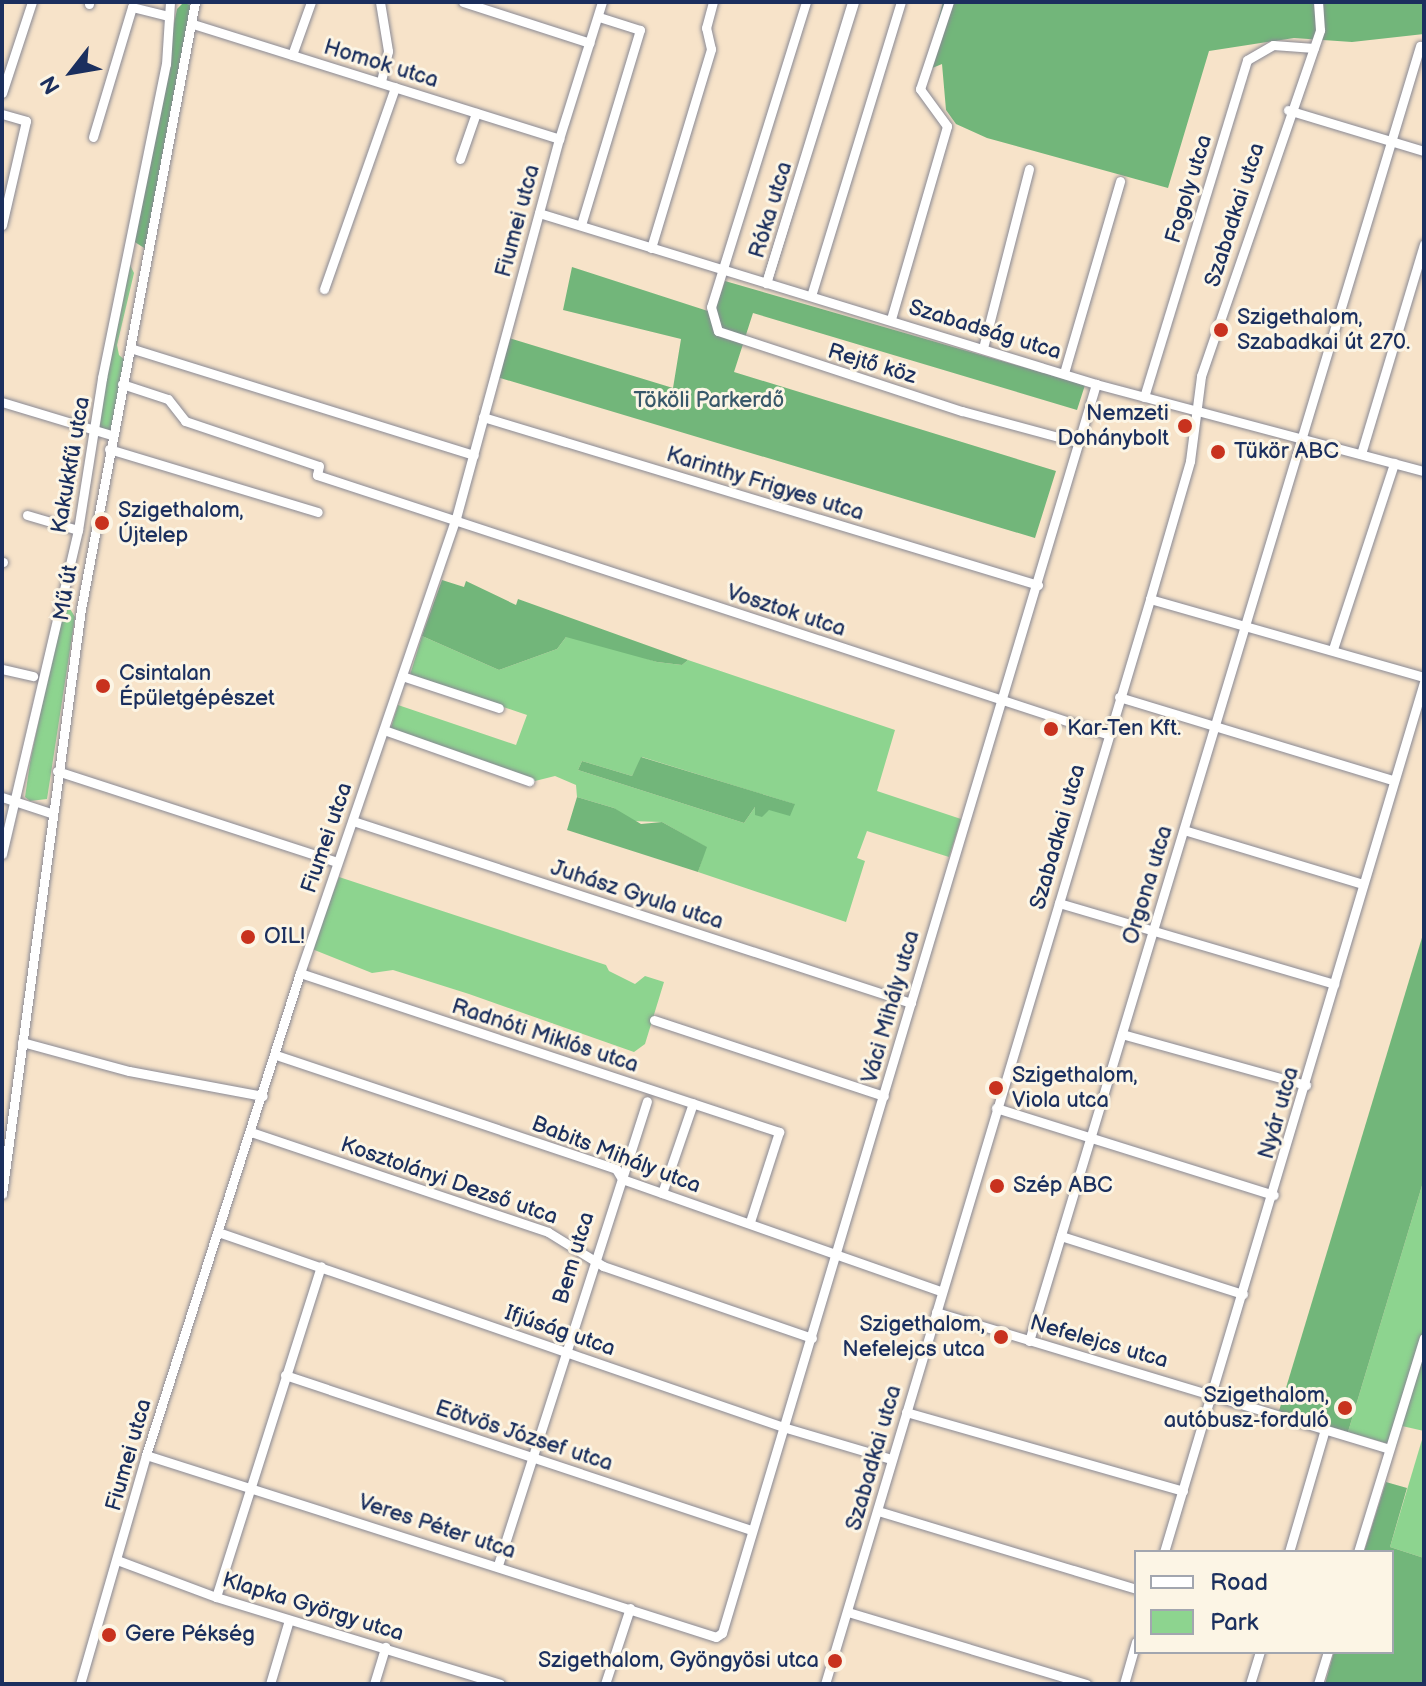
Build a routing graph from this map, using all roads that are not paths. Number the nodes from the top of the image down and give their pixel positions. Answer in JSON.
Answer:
{"nodes":[{"id":1,"x":32,"y":2,"type":"edge"},
{"id":2,"x":170,"y":2,"type":"edge"},
{"id":3,"x":195,"y":2,"type":"edge"},
{"id":4,"x":311,"y":2,"type":"edge"},
{"id":5,"x":380,"y":2,"type":"edge"},
{"id":6,"x":463,"y":2,"type":"edge"},
{"id":7,"x":602,"y":2,"type":"edge"},
{"id":8,"x":713,"y":2,"type":"edge"},
{"id":9,"x":806,"y":2,"type":"edge"},
{"id":10,"x":853,"y":2,"type":"edge"},
{"id":11,"x":901,"y":2,"type":"edge"},
{"id":12,"x":949,"y":2,"type":"edge"},
{"id":13,"x":1318,"y":2,"type":"edge"},
{"id":14,"x":169,"y":16,"type":"junction"},
{"id":15,"x":599,"y":17,"type":"junction"},
{"id":16,"x":193,"y":24,"type":"junction"},
{"id":17,"x":590,"y":43,"type":"junction"},
{"id":18,"x":1420,"y":46,"type":"dead end"},
{"id":19,"x":1314,"y":48,"type":"junction"},
{"id":20,"x":292,"y":55,"type":"junction"},
{"id":21,"x":381,"y":82,"type":"junction"},
{"id":22,"x":395,"y":87,"type":"junction"},
{"id":23,"x":2,"y":93,"type":"edge"},
{"id":24,"x":1288,"y":110,"type":"junction"},
{"id":25,"x":476,"y":113,"type":"junction"},
{"id":26,"x":2,"y":114,"type":"edge"},
{"id":27,"x":153,"y":125,"type":"junction"},
{"id":28,"x":174,"y":131,"type":"junction"},
{"id":29,"x":93,"y":137,"type":"dead end"},
{"id":30,"x":559,"y":139,"type":"junction"},
{"id":31,"x":1391,"y":140,"type":"junction"},
{"id":32,"x":1424,"y":151,"type":"edge"},
{"id":33,"x":460,"y":159,"type":"dead end"},
{"id":34,"x":145,"y":163,"type":"junction"},
{"id":35,"x":167,"y":166,"type":"junction"},
{"id":36,"x":1029,"y":169,"type":"dead end"},
{"id":37,"x":1120,"y":181,"type":"dead end"},
{"id":38,"x":539,"y":213,"type":"junction"},
{"id":39,"x":2,"y":225,"type":"edge"},
{"id":40,"x":581,"y":225,"type":"junction"},
{"id":41,"x":1424,"y":244,"type":"edge"},
{"id":42,"x":651,"y":248,"type":"junction"},
{"id":43,"x":126,"y":261,"type":"junction"},
{"id":44,"x":146,"y":268,"type":"junction"},
{"id":45,"x":723,"y":273,"type":"junction"},
{"id":46,"x":767,"y":283,"type":"junction"},
{"id":47,"x":324,"y":289,"type":"dead end"},
{"id":48,"x":811,"y":296,"type":"junction"},
{"id":49,"x":891,"y":319,"type":"junction"},
{"id":50,"x":983,"y":348,"type":"junction"},
{"id":51,"x":129,"y":353,"type":"junction"},
{"id":52,"x":107,"y":354,"type":"junction"},
{"id":53,"x":1064,"y":373,"type":"junction"},
{"id":54,"x":122,"y":384,"type":"junction"},
{"id":55,"x":1096,"y":384,"type":"junction"},
{"id":56,"x":1144,"y":397,"type":"junction"},
{"id":57,"x":2,"y":402,"type":"edge"},
{"id":58,"x":1197,"y":413,"type":"junction"},
{"id":59,"x":483,"y":417,"type":"junction"},
{"id":60,"x":94,"y":431,"type":"junction"},
{"id":61,"x":111,"y":435,"type":"junction"},
{"id":62,"x":1301,"y":440,"type":"junction"},
{"id":63,"x":1077,"y":442,"type":"junction"},
{"id":64,"x":109,"y":449,"type":"junction"},
{"id":65,"x":1361,"y":454,"type":"junction"},
{"id":66,"x":474,"y":455,"type":"junction"},
{"id":67,"x":1394,"y":463,"type":"junction"},
{"id":68,"x":1424,"y":471,"type":"edge"},
{"id":69,"x":318,"y":512,"type":"dead end"},
{"id":70,"x":27,"y":515,"type":"dead end"},
{"id":71,"x":456,"y":518,"type":"junction"},
{"id":72,"x":78,"y":530,"type":"junction"},
{"id":73,"x":1038,"y":585,"type":"junction"},
{"id":74,"x":1150,"y":599,"type":"junction"},
{"id":75,"x":1246,"y":624,"type":"junction"},
{"id":76,"x":1333,"y":649,"type":"junction"},
{"id":77,"x":2,"y":669,"type":"edge"},
{"id":78,"x":33,"y":676,"type":"dead end"},
{"id":79,"x":402,"y":676,"type":"junction"},
{"id":80,"x":1424,"y":680,"type":"edge"},
{"id":81,"x":1119,"y":697,"type":"junction"},
{"id":82,"x":1002,"y":702,"type":"junction"},
{"id":83,"x":499,"y":708,"type":"dead end"},
{"id":84,"x":1215,"y":727,"type":"junction"},
{"id":85,"x":384,"y":730,"type":"junction"},
{"id":86,"x":1106,"y":734,"type":"junction"},
{"id":87,"x":57,"y":771,"type":"junction"},
{"id":88,"x":1393,"y":780,"type":"junction"},
{"id":89,"x":529,"y":781,"type":"dead end"},
{"id":90,"x":2,"y":797,"type":"edge"},
{"id":91,"x":18,"y":802,"type":"junction"},
{"id":92,"x":51,"y":813,"type":"junction"},
{"id":93,"x":353,"y":821,"type":"junction"},
{"id":94,"x":1184,"y":830,"type":"junction"},
{"id":95,"x":2,"y":854,"type":"edge"},
{"id":96,"x":337,"y":862,"type":"junction"},
{"id":97,"x":1363,"y":884,"type":"junction"},
{"id":98,"x":1059,"y":903,"type":"junction"},
{"id":99,"x":1153,"y":930,"type":"junction"},
{"id":100,"x":300,"y":973,"type":"junction"},
{"id":101,"x":1334,"y":984,"type":"junction"},
{"id":102,"x":911,"y":1003,"type":"junction"},
{"id":103,"x":654,"y":1020,"type":"dead end"},
{"id":104,"x":1122,"y":1034,"type":"junction"},
{"id":105,"x":22,"y":1042,"type":"junction"},
{"id":106,"x":276,"y":1055,"type":"junction"},
{"id":107,"x":1306,"y":1085,"type":"junction"},
{"id":108,"x":263,"y":1096,"type":"junction"},
{"id":109,"x":884,"y":1096,"type":"junction"},
{"id":110,"x":647,"y":1101,"type":"dead end"},
{"id":111,"x":693,"y":1103,"type":"junction"},
{"id":112,"x":996,"y":1108,"type":"junction"},
{"id":113,"x":251,"y":1132,"type":"junction"},
{"id":114,"x":1090,"y":1138,"type":"junction"},
{"id":115,"x":622,"y":1179,"type":"junction"},
{"id":116,"x":662,"y":1193,"type":"junction"},
{"id":117,"x":2,"y":1194,"type":"edge"},
{"id":118,"x":1274,"y":1195,"type":"junction"},
{"id":119,"x":750,"y":1222,"type":"junction"},
{"id":120,"x":218,"y":1232,"type":"junction"},
{"id":121,"x":1061,"y":1236,"type":"junction"},
{"id":122,"x":838,"y":1254,"type":"junction"},
{"id":123,"x":593,"y":1257,"type":"junction"},
{"id":124,"x":321,"y":1266,"type":"junction"},
{"id":125,"x":942,"y":1292,"type":"junction"},
{"id":126,"x":1243,"y":1294,"type":"junction"},
{"id":127,"x":936,"y":1312,"type":"junction"},
{"id":128,"x":812,"y":1338,"type":"junction"},
{"id":129,"x":1424,"y":1338,"type":"edge"},
{"id":130,"x":1029,"y":1341,"type":"junction"},
{"id":131,"x":564,"y":1352,"type":"junction"},
{"id":132,"x":285,"y":1375,"type":"junction"},
{"id":133,"x":1212,"y":1394,"type":"junction"},
{"id":134,"x":906,"y":1412,"type":"junction"},
{"id":135,"x":783,"y":1427,"type":"junction"},
{"id":136,"x":1325,"y":1429,"type":"junction"},
{"id":137,"x":1389,"y":1449,"type":"junction"},
{"id":138,"x":146,"y":1455,"type":"junction"},
{"id":139,"x":532,"y":1457,"type":"junction"},
{"id":140,"x":891,"y":1459,"type":"junction"},
{"id":141,"x":251,"y":1487,"type":"junction"},
{"id":142,"x":1183,"y":1491,"type":"junction"},
{"id":143,"x":878,"y":1511,"type":"junction"},
{"id":144,"x":752,"y":1530,"type":"junction"},
{"id":145,"x":1165,"y":1550,"type":"edge"},
{"id":146,"x":1290,"y":1550,"type":"edge"},
{"id":147,"x":1359,"y":1550,"type":"edge"},
{"id":148,"x":117,"y":1560,"type":"junction"},
{"id":149,"x":498,"y":1565,"type":"junction"},
{"id":150,"x":1134,"y":1588,"type":"edge"},
{"id":151,"x":216,"y":1597,"type":"junction"},
{"id":152,"x":630,"y":1608,"type":"junction"},
{"id":153,"x":848,"y":1612,"type":"junction"},
{"id":154,"x":289,"y":1620,"type":"junction"},
{"id":155,"x":716,"y":1637,"type":"joint"},
{"id":156,"x":385,"y":1647,"type":"junction"},
{"id":157,"x":1134,"y":1649,"type":"edge"},
{"id":158,"x":1259,"y":1654,"type":"edge"},
{"id":159,"x":1327,"y":1654,"type":"edge"},
{"id":160,"x":486,"y":1682,"type":"edge"},
{"id":161,"x":80,"y":1684,"type":"edge"},
{"id":162,"x":270,"y":1684,"type":"edge"},
{"id":163,"x":374,"y":1684,"type":"edge"},
{"id":164,"x":500,"y":1684,"type":"edge"},
{"id":165,"x":605,"y":1684,"type":"edge"},
{"id":166,"x":825,"y":1684,"type":"edge"},
{"id":167,"x":1086,"y":1684,"type":"edge"},
{"id":168,"x":1124,"y":1684,"type":"edge"},
{"id":169,"x":1250,"y":1684,"type":"edge"},
{"id":170,"x":1318,"y":1684,"type":"edge"}],
"edges":[{"from":1,"to":23,"type":"street"},
{"from":2,"to":14,"type":"street","name":"Kakukkfű utca"},
{"from":3,"to":16,"type":"street","name":"Mű út"},
{"from":4,"to":20,"type":"street"},
{"from":5,"to":21,"type":"street"},
{"from":6,"to":17,"type":"street"},
{"from":7,"to":15,"type":"street","name":"Fiumei utca"},
{"from":8,"to":42,"type":"street"},
{"from":9,"to":45,"type":"street"},
{"from":10,"to":46,"type":"street","name":"Róka utca"},
{"from":11,"to":48,"type":"street"},
{"from":12,"to":49,"type":"street"},
{"from":13,"to":19,"type":"street","name":"Szabadkai utca"},
{"from":14,"to":27,"type":"street","name":"Kakukkfű utca"},
{"from":14,"to":29,"type":"street"},
{"from":15,"to":17,"type":"street","name":"Fiumei utca"},
{"from":15,"to":40,"type":"street"},
{"from":16,"to":20,"type":"street","name":"Homok utca"},
{"from":16,"to":28,"type":"street","name":"Mű út"},
{"from":17,"to":30,"type":"street","name":"Fiumei utca"},
{"from":18,"to":31,"type":"street","name":"Orgona utca"},
{"from":19,"to":24,"type":"street","name":"Szabadkai utca"},
{"from":19,"to":56,"type":"street","name":"Fogoly utca"},
{"from":20,"to":21,"type":"street","name":"Homok utca"},
{"from":21,"to":22,"type":"street","name":"Homok utca"},
{"from":22,"to":25,"type":"street","name":"Homok utca"},
{"from":22,"to":47,"type":"street"},
{"from":24,"to":31,"type":"street"},
{"from":24,"to":58,"type":"street","name":"Szabadkai utca"},
{"from":25,"to":30,"type":"street","name":"Homok utca"},
{"from":25,"to":33,"type":"street"},
{"from":26,"to":39,"type":"street"},
{"from":27,"to":28,"type":"street"},
{"from":27,"to":34,"type":"street","name":"Kakukkfű utca"},
{"from":28,"to":35,"type":"street","name":"Mű út"},
{"from":30,"to":38,"type":"street","name":"Fiumei utca"},
{"from":31,"to":32,"type":"street"},
{"from":31,"to":62,"type":"street","name":"Orgona utca"},
{"from":34,"to":35,"type":"street"},
{"from":34,"to":43,"type":"street","name":"Kakukkfű utca"},
{"from":35,"to":44,"type":"street","name":"Mű út"},
{"from":36,"to":50,"type":"street"},
{"from":37,"to":53,"type":"street"},
{"from":38,"to":40,"type":"street","name":"Szabadság utca"},
{"from":38,"to":59,"type":"street","name":"Fiumei utca"},
{"from":40,"to":42,"type":"street","name":"Szabadság utca"},
{"from":41,"to":65,"type":"street"},
{"from":42,"to":45,"type":"street","name":"Szabadság utca"},
{"from":43,"to":44,"type":"street"},
{"from":43,"to":52,"type":"street","name":"Kakukkfű utca"},
{"from":44,"to":51,"type":"street","name":"Mű út"},
{"from":45,"to":46,"type":"street","name":"Szabadság utca"},
{"from":45,"to":63,"type":"street","name":"Rejtő köz"},
{"from":46,"to":48,"type":"street","name":"Szabadság utca"},
{"from":48,"to":49,"type":"street","name":"Szabadság utca"},
{"from":49,"to":50,"type":"street","name":"Szabadság utca"},
{"from":50,"to":53,"type":"street","name":"Szabadság utca"},
{"from":51,"to":52,"type":"street"},
{"from":51,"to":54,"type":"street","name":"Mű út"},
{"from":51,"to":66,"type":"street"},
{"from":52,"to":60,"type":"street","name":"Kakukkfű utca"},
{"from":53,"to":55,"type":"street","name":"Szabadság utca"},
{"from":54,"to":61,"type":"street","name":"Mű út"},
{"from":54,"to":71,"type":"street","name":"Vosztok utca"},
{"from":55,"to":56,"type":"street","name":"Szabadság utca"},
{"from":55,"to":63,"type":"street","name":"Váci Mihály utca"},
{"from":56,"to":58,"type":"street","name":"Szabadság utca"},
{"from":57,"to":60,"type":"street"},
{"from":58,"to":62,"type":"street","name":"Szabadság utca"},
{"from":58,"to":74,"type":"street","name":"Szabadkai utca"},
{"from":59,"to":66,"type":"street","name":"Fiumei utca"},
{"from":59,"to":73,"type":"street","name":"Karinthy Frigyes utca"},
{"from":60,"to":61,"type":"street"},
{"from":60,"to":72,"type":"street","name":"Kakukkfű utca"},
{"from":61,"to":64,"type":"street","name":"Mű út"},
{"from":62,"to":65,"type":"street","name":"Szabadság utca"},
{"from":62,"to":75,"type":"street","name":"Orgona utca"},
{"from":63,"to":73,"type":"street","name":"Váci Mihály utca"},
{"from":64,"to":69,"type":"street"},
{"from":64,"to":87,"type":"street","name":"Mű út"},
{"from":65,"to":67,"type":"street","name":"Szabadság utca"},
{"from":66,"to":71,"type":"street","name":"Fiumei utca"},
{"from":67,"to":68,"type":"street","name":"Szabadság utca"},
{"from":67,"to":76,"type":"street"},
{"from":70,"to":72,"type":"street"},
{"from":71,"to":79,"type":"street","name":"Fiumei utca"},
{"from":71,"to":82,"type":"street","name":"Vosztok utca"},
{"from":72,"to":91,"type":"street","name":"Kakukkfű utca"},
{"from":73,"to":82,"type":"street","name":"Váci Mihály utca"},
{"from":74,"to":75,"type":"street"},
{"from":74,"to":81,"type":"street","name":"Szabadkai utca"},
{"from":75,"to":76,"type":"street"},
{"from":75,"to":84,"type":"street","name":"Orgona utca"},
{"from":76,"to":80,"type":"street"},
{"from":77,"to":78,"type":"street"},
{"from":79,"to":83,"type":"street"},
{"from":79,"to":85,"type":"street","name":"Fiumei utca"},
{"from":80,"to":88,"type":"street","name":"Nyár utca"},
{"from":81,"to":84,"type":"street"},
{"from":81,"to":86,"type":"street","name":"Szabadkai utca"},
{"from":82,"to":86,"type":"street","name":"Vosztok utca"},
{"from":82,"to":102,"type":"street","name":"Váci Mihály utca"},
{"from":84,"to":88,"type":"street"},
{"from":84,"to":94,"type":"street","name":"Orgona utca"},
{"from":85,"to":89,"type":"street"},
{"from":85,"to":93,"type":"street","name":"Fiumei utca"},
{"from":86,"to":98,"type":"street","name":"Szabadkai utca"},
{"from":87,"to":92,"type":"street","name":"Mű út"},
{"from":87,"to":96,"type":"street"},
{"from":88,"to":97,"type":"street","name":"Nyár utca"},
{"from":90,"to":91,"type":"street"},
{"from":91,"to":92,"type":"street"},
{"from":91,"to":95,"type":"street","name":"Kakukkfű utca"},
{"from":92,"to":105,"type":"street","name":"Mű út"},
{"from":93,"to":96,"type":"street","name":"Fiumei utca"},
{"from":93,"to":102,"type":"street","name":"Juhász Gyula utca"},
{"from":94,"to":97,"type":"street"},
{"from":94,"to":99,"type":"street","name":"Orgona utca"},
{"from":96,"to":100,"type":"street","name":"Fiumei utca"},
{"from":97,"to":101,"type":"street","name":"Nyár utca"},
{"from":98,"to":99,"type":"street"},
{"from":98,"to":112,"type":"street","name":"Szabadkai utca"},
{"from":99,"to":101,"type":"street"},
{"from":99,"to":104,"type":"street","name":"Orgona utca"},
{"from":100,"to":106,"type":"street","name":"Fiumei utca"},
{"from":100,"to":111,"type":"street","name":"Radnóti Miklós utca"},
{"from":101,"to":107,"type":"street","name":"Nyár utca"},
{"from":102,"to":109,"type":"street","name":"Váci Mihály utca"},
{"from":103,"to":109,"type":"street"},
{"from":104,"to":107,"type":"street"},
{"from":104,"to":114,"type":"street","name":"Orgona utca"},
{"from":105,"to":108,"type":"street"},
{"from":105,"to":117,"type":"street","name":"Mű út"},
{"from":106,"to":108,"type":"street","name":"Fiumei utca"},
{"from":106,"to":115,"type":"street","name":"Babits Mihály utca"},
{"from":107,"to":118,"type":"street","name":"Nyár utca"},
{"from":108,"to":113,"type":"street","name":"Fiumei utca"},
{"from":109,"to":122,"type":"street","name":"Váci Mihály utca"},
{"from":110,"to":115,"type":"street","name":"Bem utca"},
{"from":111,"to":116,"type":"street"},
{"from":111,"to":119,"type":"street","name":"Radnóti Miklós utca"},
{"from":112,"to":114,"type":"street"},
{"from":112,"to":125,"type":"street","name":"Szabadkai utca"},
{"from":113,"to":120,"type":"street","name":"Fiumei utca"},
{"from":113,"to":123,"type":"street","name":"Kosztolányi Dezső utca"},
{"from":114,"to":118,"type":"street"},
{"from":114,"to":121,"type":"street","name":"Orgona utca"},
{"from":115,"to":116,"type":"street","name":"Babits Mihály utca"},
{"from":115,"to":123,"type":"street","name":"Bem utca"},
{"from":116,"to":119,"type":"street","name":"Babits Mihály utca"},
{"from":118,"to":126,"type":"street","name":"Nyár utca"},
{"from":119,"to":122,"type":"street","name":"Babits Mihály utca"},
{"from":120,"to":124,"type":"street","name":"Ifjúság utca"},
{"from":120,"to":138,"type":"street","name":"Fiumei utca"},
{"from":121,"to":126,"type":"street"},
{"from":121,"to":130,"type":"street","name":"Orgona utca"},
{"from":122,"to":125,"type":"street","name":"Babits Mihály utca"},
{"from":122,"to":128,"type":"street","name":"Váci Mihály utca"},
{"from":123,"to":128,"type":"street","name":"Kosztolányi Dezső utca"},
{"from":123,"to":131,"type":"street","name":"Bem utca"},
{"from":124,"to":131,"type":"street","name":"Ifjúság utca"},
{"from":124,"to":132,"type":"street"},
{"from":125,"to":127,"type":"street","name":"Szabadkai utca"},
{"from":126,"to":133,"type":"street","name":"Nyár utca"},
{"from":127,"to":130,"type":"street","name":"Nefelejcs utca"},
{"from":127,"to":134,"type":"street","name":"Szabadkai utca"},
{"from":128,"to":135,"type":"street","name":"Váci Mihály utca"},
{"from":129,"to":137,"type":"street"},
{"from":130,"to":133,"type":"street","name":"Nefelejcs utca"},
{"from":131,"to":135,"type":"street","name":"Ifjúság utca"},
{"from":131,"to":139,"type":"street","name":"Bem utca"},
{"from":132,"to":139,"type":"street","name":"Eötvös József utca"},
{"from":132,"to":141,"type":"street"},
{"from":133,"to":136,"type":"street","name":"Nefelejcs utca"},
{"from":133,"to":142,"type":"street","name":"Nyár utca"},
{"from":134,"to":140,"type":"street","name":"Szabadkai utca"},
{"from":134,"to":142,"type":"street"},
{"from":135,"to":140,"type":"street","name":"Ifjúság utca"},
{"from":135,"to":144,"type":"street","name":"Váci Mihály utca"},
{"from":136,"to":137,"type":"street","name":"Nefelejcs utca"},
{"from":136,"to":146,"type":"street"},
{"from":137,"to":147,"type":"street"},
{"from":138,"to":141,"type":"street","name":"Veres Péter utca"},
{"from":138,"to":148,"type":"street","name":"Fiumei utca"},
{"from":139,"to":144,"type":"street","name":"Eötvös József utca"},
{"from":139,"to":149,"type":"street","name":"Bem utca"},
{"from":140,"to":143,"type":"street","name":"Szabadkai utca"},
{"from":141,"to":149,"type":"street","name":"Veres Péter utca"},
{"from":141,"to":151,"type":"street"},
{"from":142,"to":145,"type":"street","name":"Nyár utca"},
{"from":143,"to":150,"type":"street"},
{"from":143,"to":153,"type":"street","name":"Szabadkai utca"},
{"from":144,"to":155,"type":"street","name":"Váci Mihály utca"},
{"from":148,"to":151,"type":"street","name":"Klapka György utca"},
{"from":148,"to":161,"type":"street","name":"Fiumei utca"},
{"from":149,"to":152,"type":"street","name":"Veres Péter utca"},
{"from":151,"to":154,"type":"street","name":"Klapka György utca"},
{"from":152,"to":155,"type":"street","name":"Veres Péter utca"},
{"from":152,"to":165,"type":"street"},
{"from":153,"to":166,"type":"street","name":"Szabadkai utca"},
{"from":153,"to":167,"type":"street"},
{"from":154,"to":156,"type":"street","name":"Klapka György utca"},
{"from":154,"to":162,"type":"street"},
{"from":156,"to":160,"type":"street","name":"Klapka György utca"},
{"from":156,"to":163,"type":"street"},
{"from":157,"to":168,"type":"street"},
{"from":158,"to":169,"type":"street"},
{"from":159,"to":170,"type":"street"},
{"from":160,"to":164,"type":"street","name":"Klapka György utca"}]}
